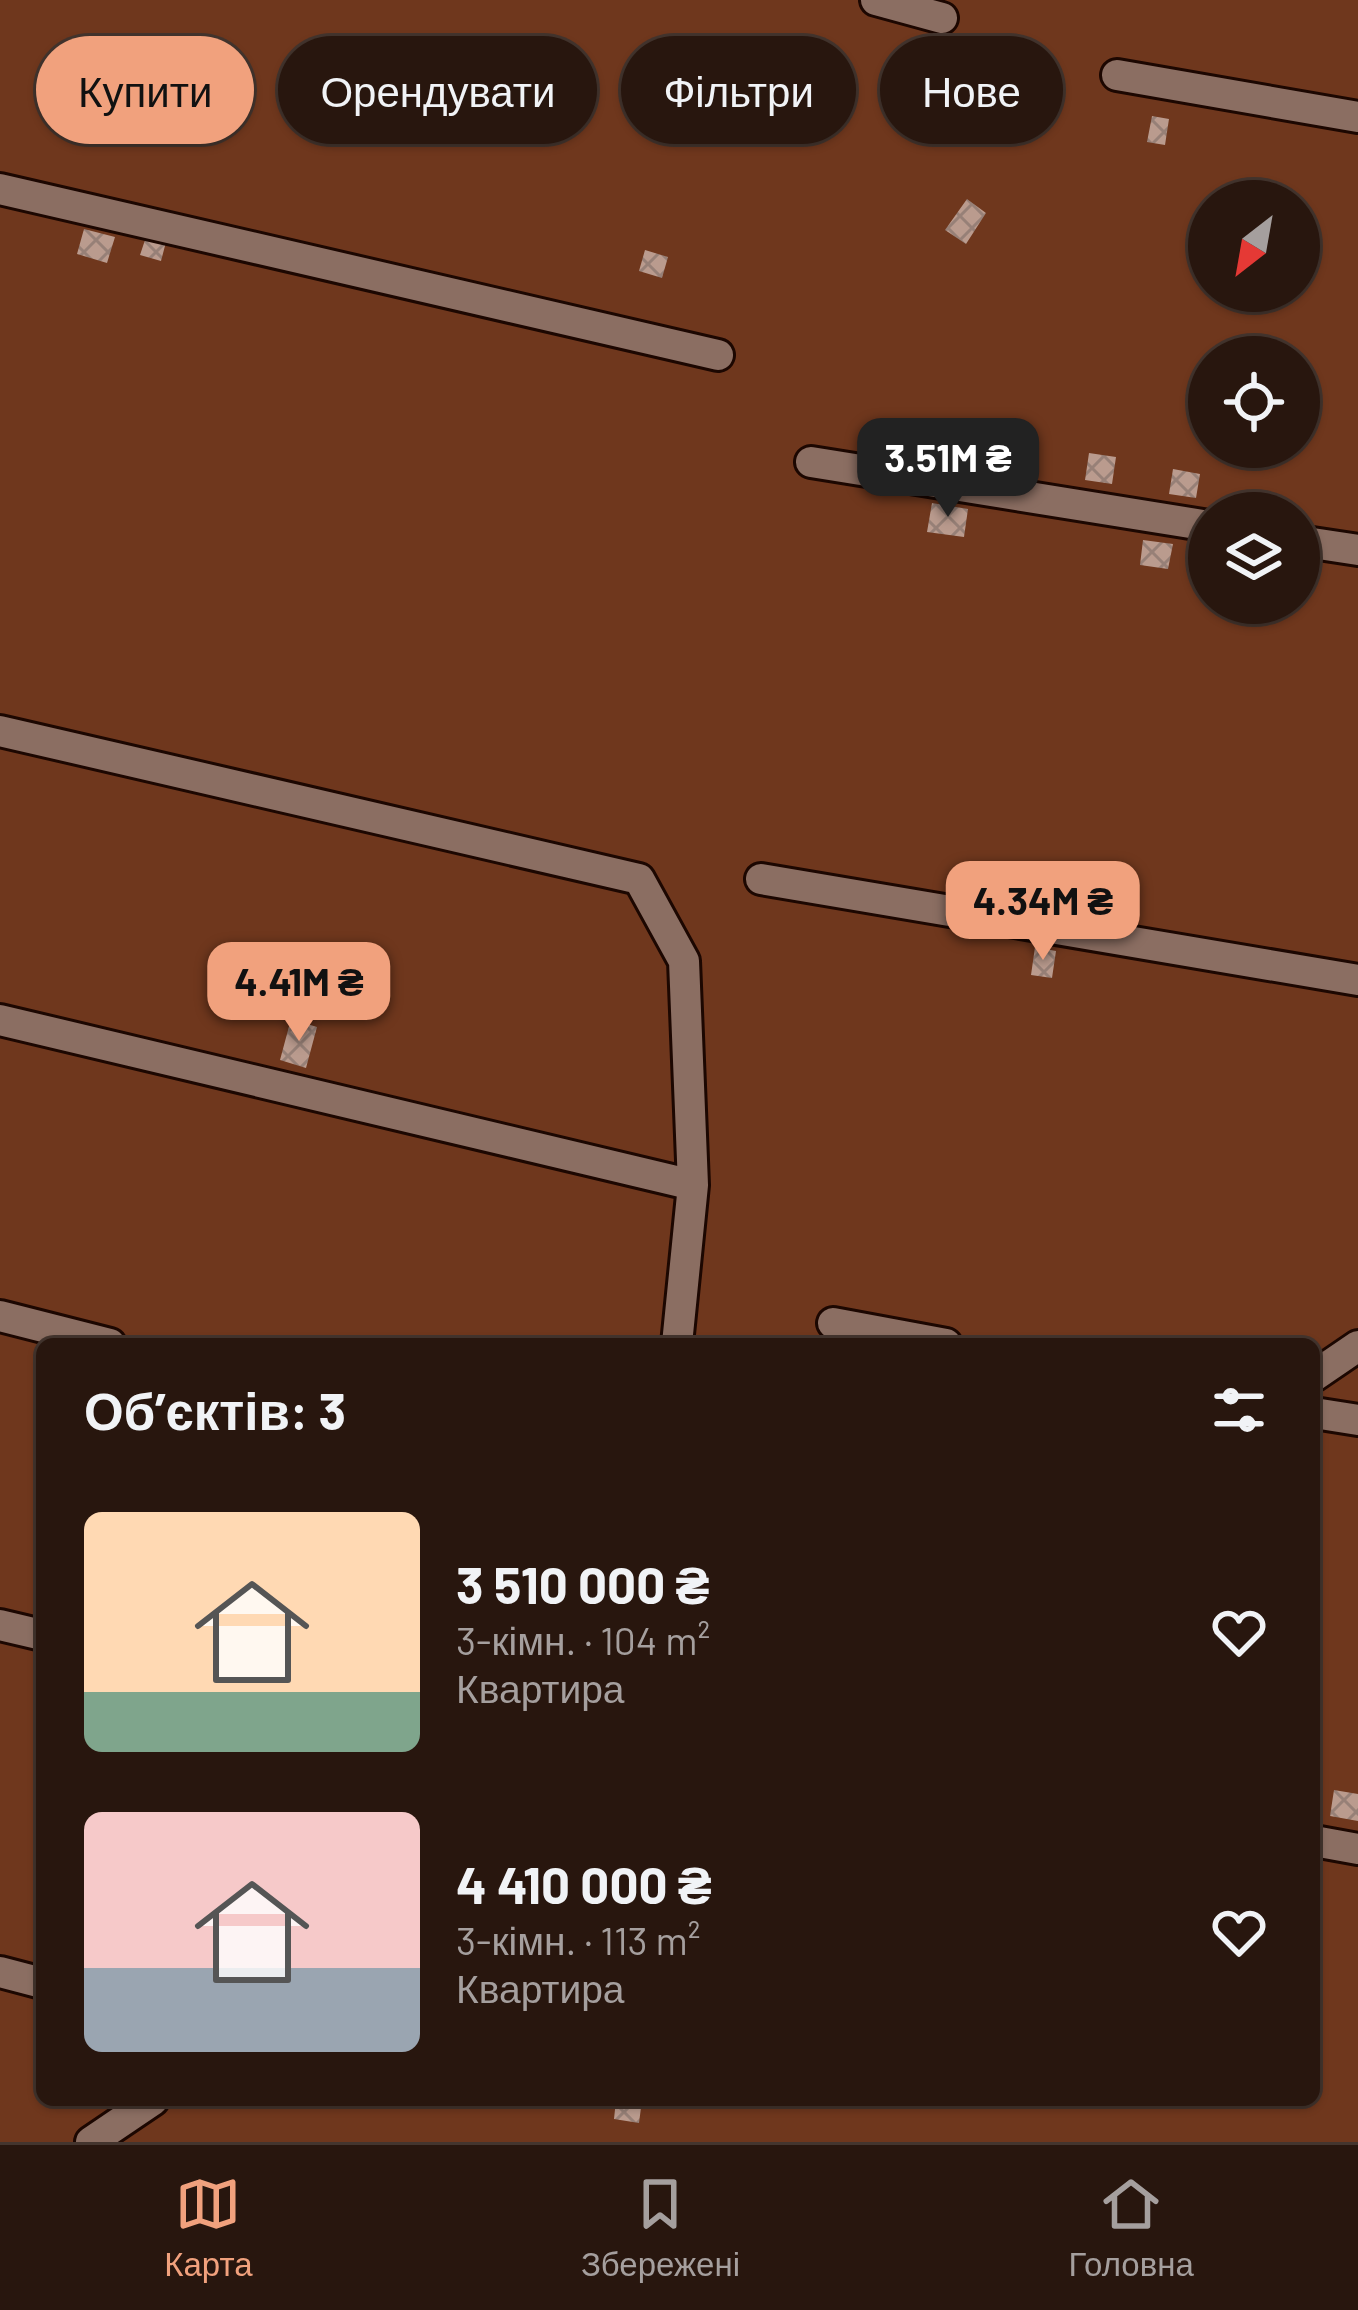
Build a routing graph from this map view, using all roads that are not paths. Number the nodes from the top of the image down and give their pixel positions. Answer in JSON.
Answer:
{"nodes":[{"id":1,"x":875,"y":0,"type":"edge"},
{"id":2,"x":941,"y":18,"type":"dead end"},
{"id":3,"x":1118,"y":75,"type":"dead end"},
{"id":4,"x":1358,"y":117,"type":"edge"},
{"id":5,"x":0,"y":189,"type":"edge"},
{"id":6,"x":718,"y":356,"type":"dead end"},
{"id":7,"x":811,"y":462,"type":"dead end"},
{"id":8,"x":1188,"y":523,"type":"edge"},
{"id":9,"x":1320,"y":544,"type":"edge"},
{"id":10,"x":1358,"y":550,"type":"edge"},
{"id":11,"x":0,"y":731,"type":"edge"},
{"id":12,"x":761,"y":879,"type":"dead end"},
{"id":13,"x":1358,"y":980,"type":"edge"},
{"id":14,"x":0,"y":1020,"type":"edge"},
{"id":15,"x":693,"y":1184,"type":"junction"},
{"id":16,"x":0,"y":1316,"type":"edge"},
{"id":17,"x":833,"y":1323,"type":"dead end"},
{"id":18,"x":86,"y":1338,"type":"edge"},
{"id":19,"x":678,"y":1338,"type":"edge"},
{"id":20,"x":914,"y":1338,"type":"edge"},
{"id":21,"x":1358,"y":1346,"type":"edge"},
{"id":22,"x":1320,"y":1372,"type":"edge"},
{"id":23,"x":1320,"y":1414,"type":"edge"},
{"id":24,"x":1358,"y":1420,"type":"edge"},
{"id":25,"x":0,"y":1625,"type":"edge"},
{"id":26,"x":36,"y":1634,"type":"edge"},
{"id":27,"x":1320,"y":1842,"type":"edge"},
{"id":28,"x":1358,"y":1849,"type":"edge"},
{"id":29,"x":0,"y":1972,"type":"edge"},
{"id":30,"x":36,"y":1981,"type":"edge"},
{"id":31,"x":144,"y":2106,"type":"edge"},
{"id":32,"x":91,"y":2142,"type":"edge"}],
"edges":[{"from":1,"to":2,"type":"lane"},
{"from":3,"to":4,"type":"lane"},
{"from":5,"to":6,"type":"lane"},
{"from":7,"to":8,"type":"lane"},
{"from":9,"to":10,"type":"lane"},
{"from":11,"to":15,"type":"lane"},
{"from":12,"to":13,"type":"lane"},
{"from":14,"to":15,"type":"lane"},
{"from":15,"to":19,"type":"lane"},
{"from":16,"to":18,"type":"lane"},
{"from":17,"to":20,"type":"lane"},
{"from":21,"to":22,"type":"lane"},
{"from":23,"to":24,"type":"lane"},
{"from":25,"to":26,"type":"lane"},
{"from":27,"to":28,"type":"lane"},
{"from":29,"to":30,"type":"lane"},
{"from":31,"to":32,"type":"lane"}]}
